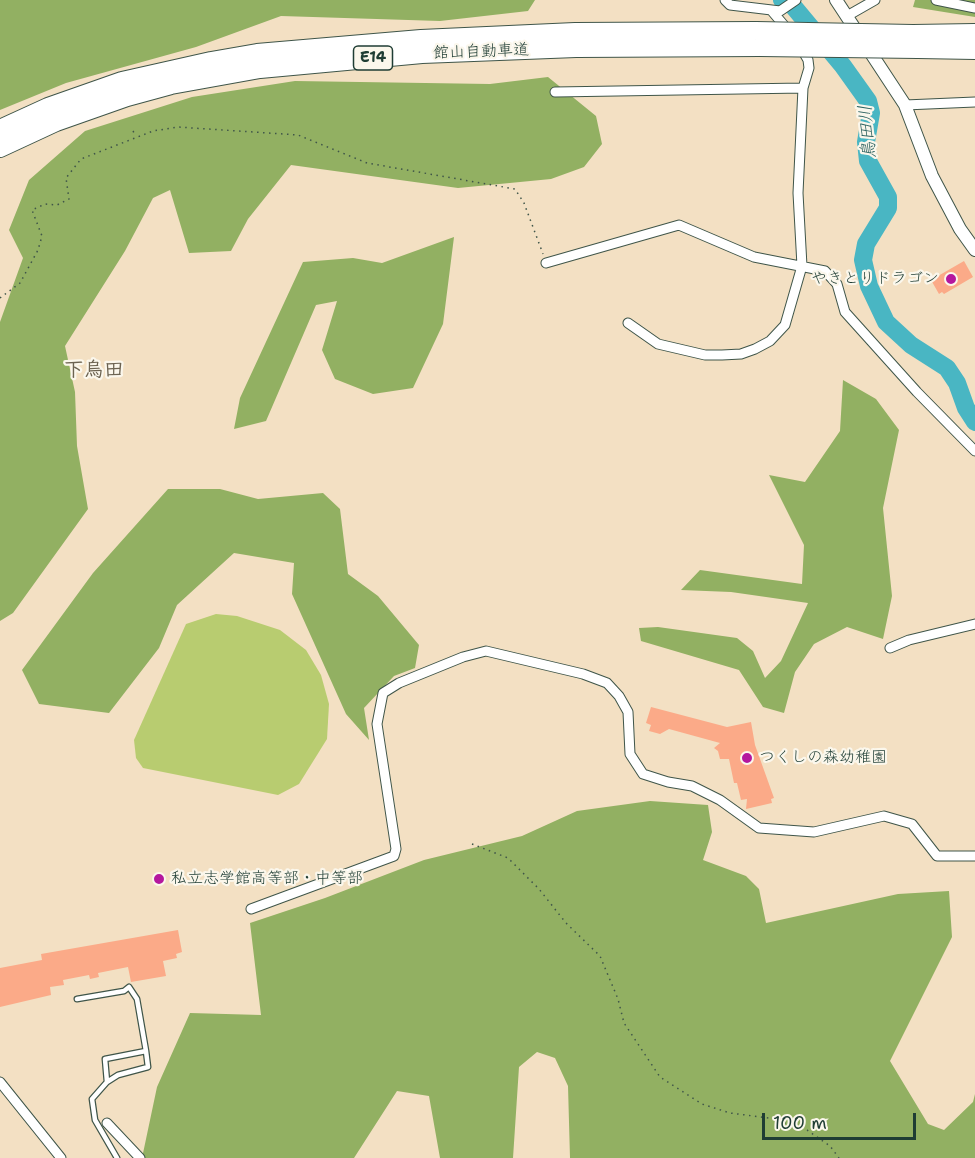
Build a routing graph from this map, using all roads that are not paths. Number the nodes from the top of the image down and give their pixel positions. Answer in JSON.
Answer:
{"nodes":[{"id":1,"x":725,"y":0,"type":"edge"},
{"id":2,"x":796,"y":0,"type":"edge"},
{"id":3,"x":836,"y":0,"type":"edge"},
{"id":4,"x":875,"y":0,"type":"edge"},
{"id":5,"x":936,"y":0,"type":"edge"},
{"id":6,"x":975,"y":8,"type":"edge"},
{"id":7,"x":771,"y":10,"type":"junction"},
{"id":8,"x":847,"y":16,"type":"junction"},
{"id":9,"x":975,"y":33,"type":"edge"},
{"id":10,"x":758,"y":39,"type":"junction"},
{"id":11,"x":916,"y":42,"type":"junction"},
{"id":12,"x":975,"y":51,"type":"edge"},
{"id":13,"x":803,"y":88,"type":"junction"},
{"id":14,"x":555,"y":93,"type":"dead end"},
{"id":15,"x":975,"y":102,"type":"edge"},
{"id":16,"x":905,"y":105,"type":"junction"},
{"id":17,"x":0,"y":129,"type":"edge"},
{"id":18,"x":0,"y":148,"type":"edge"},
{"id":19,"x":975,"y":250,"type":"edge"},
{"id":20,"x":546,"y":263,"type":"road end"},
{"id":21,"x":802,"y":266,"type":"junction"},
{"id":22,"x":628,"y":323,"type":"dead end"},
{"id":23,"x":975,"y":451,"type":"edge"},
{"id":24,"x":975,"y":624,"type":"edge"},
{"id":25,"x":890,"y":648,"type":"dead end"},
{"id":26,"x":975,"y":856,"type":"edge"},
{"id":27,"x":251,"y":909,"type":"dead end"},
{"id":28,"x":77,"y":999,"type":"dead end"},
{"id":29,"x":146,"y":1051,"type":"junction"},
{"id":30,"x":0,"y":1082,"type":"edge"},
{"id":31,"x":107,"y":1082,"type":"junction"},
{"id":32,"x":107,"y":1123,"type":"dead end"},
{"id":33,"x":61,"y":1158,"type":"edge"},
{"id":34,"x":117,"y":1158,"type":"edge"},
{"id":35,"x":140,"y":1158,"type":"edge"}],
"edges":[{"from":1,"to":7,"type":"street"},
{"from":2,"to":7,"type":"street"},
{"from":3,"to":8,"type":"street"},
{"from":4,"to":8,"type":"street"},
{"from":5,"to":6,"type":"street"},
{"from":7,"to":13,"type":"street"},
{"from":8,"to":16,"type":"street"},
{"from":9,"to":11,"type":"highway","name":"館山自動車道","number":"E14"},
{"from":10,"to":11,"type":"highway","name":"館山自動車道","number":"E14","bridge":true},
{"from":10,"to":17,"type":"highway","name":"館山自動車道","number":"E14"},
{"from":10,"to":18,"type":"highway","name":"館山自動車道","number":"E14"},
{"from":11,"to":12,"type":"highway","name":"館山自動車道","number":"E14"},
{"from":13,"to":14,"type":"street"},
{"from":13,"to":21,"type":"street"},
{"from":15,"to":16,"type":"street"},
{"from":16,"to":19,"type":"street"},
{"from":20,"to":21,"type":"street"},
{"from":21,"to":22,"type":"street"},
{"from":21,"to":23,"type":"street"},
{"from":24,"to":25,"type":"street"},
{"from":26,"to":27,"type":"street"},
{"from":28,"to":29,"type":"lane"},
{"from":29,"to":31,"type":"lane"},
{"from":29,"to":31,"type":"lane"},
{"from":30,"to":33,"type":"street"},
{"from":31,"to":34,"type":"lane"},
{"from":32,"to":35,"type":"street"}]}
